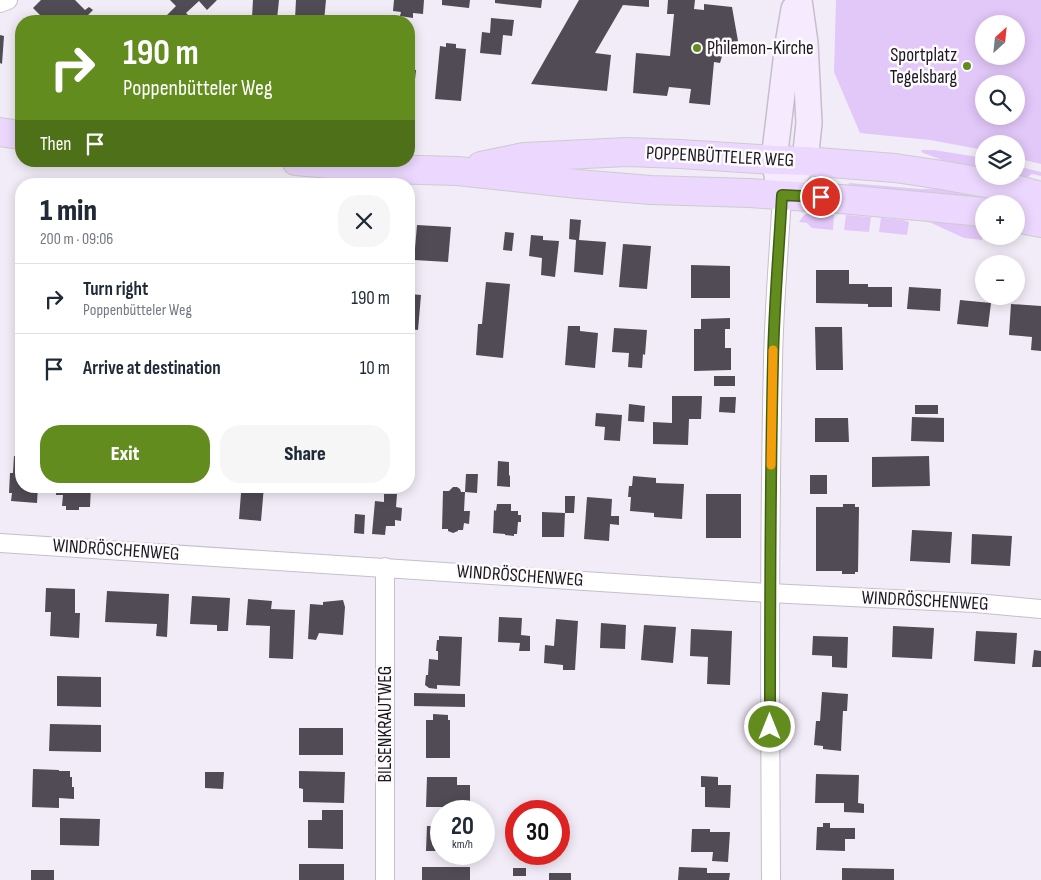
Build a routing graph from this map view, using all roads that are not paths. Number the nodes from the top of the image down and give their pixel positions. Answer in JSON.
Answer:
{"nodes":[{"id":1,"x":8,"y":0,"type":"edge"},
{"id":2,"x":797,"y":0,"type":"edge"},
{"id":3,"x":0,"y":4,"type":"edge"},
{"id":4,"x":0,"y":132,"type":"edge"},
{"id":5,"x":15,"y":134,"type":"edge"},
{"id":6,"x":0,"y":139,"type":"edge"},
{"id":7,"x":15,"y":139,"type":"edge"},
{"id":8,"x":774,"y":160,"type":"junction"},
{"id":9,"x":805,"y":161,"type":"junction"},
{"id":10,"x":364,"y":167,"type":"edge"},
{"id":11,"x":458,"y":171,"type":"junction"},
{"id":12,"x":782,"y":195,"type":"junction"},
{"id":13,"x":1041,"y":196,"type":"edge"},
{"id":14,"x":975,"y":211,"type":"edge"},
{"id":15,"x":1025,"y":220,"type":"edge"},
{"id":16,"x":1041,"y":223,"type":"edge"},
{"id":17,"x":0,"y":542,"type":"edge"},
{"id":18,"x":385,"y":567,"type":"junction"},
{"id":19,"x":769,"y":593,"type":"junction"},
{"id":20,"x":1041,"y":609,"type":"edge"},
{"id":21,"x":385,"y":880,"type":"edge"},
{"id":22,"x":771,"y":880,"type":"edge"}],
"edges":[{"from":1,"to":3,"type":"street"},
{"from":2,"to":8,"type":"street"},
{"from":2,"to":9,"type":"street"},
{"from":4,"to":5,"type":"main road"},
{"from":6,"to":7,"type":"main road"},
{"from":8,"to":9,"type":"main road","name":"POPPENBÜTTELER WEG"},
{"from":8,"to":11,"type":"main road","name":"POPPENBÜTTELER WEG"},
{"from":8,"to":12,"type":"street"},
{"from":9,"to":12,"type":"street"},
{"from":9,"to":13,"type":"main road","name":"POPPENBÜTTELER WEG"},
{"from":10,"to":11,"type":"main road","name":"POPPENBÜTTELER WEG"},
{"from":11,"to":12,"type":"main road","name":"POPPENBÜTTELER WEG"},
{"from":12,"to":14,"type":"main road","name":"POPPENBÜTTELER WEG"},
{"from":12,"to":19,"type":"street"},
{"from":15,"to":16,"type":"main road"},
{"from":17,"to":18,"type":"street","name":"WINDRÖSCHENWEG"},
{"from":18,"to":19,"type":"street","name":"WINDRÖSCHENWEG"},
{"from":18,"to":21,"type":"street","name":"BILSENKRAUTWEG"},
{"from":19,"to":20,"type":"street","name":"WINDRÖSCHENWEG"},
{"from":19,"to":22,"type":"street"}]}
